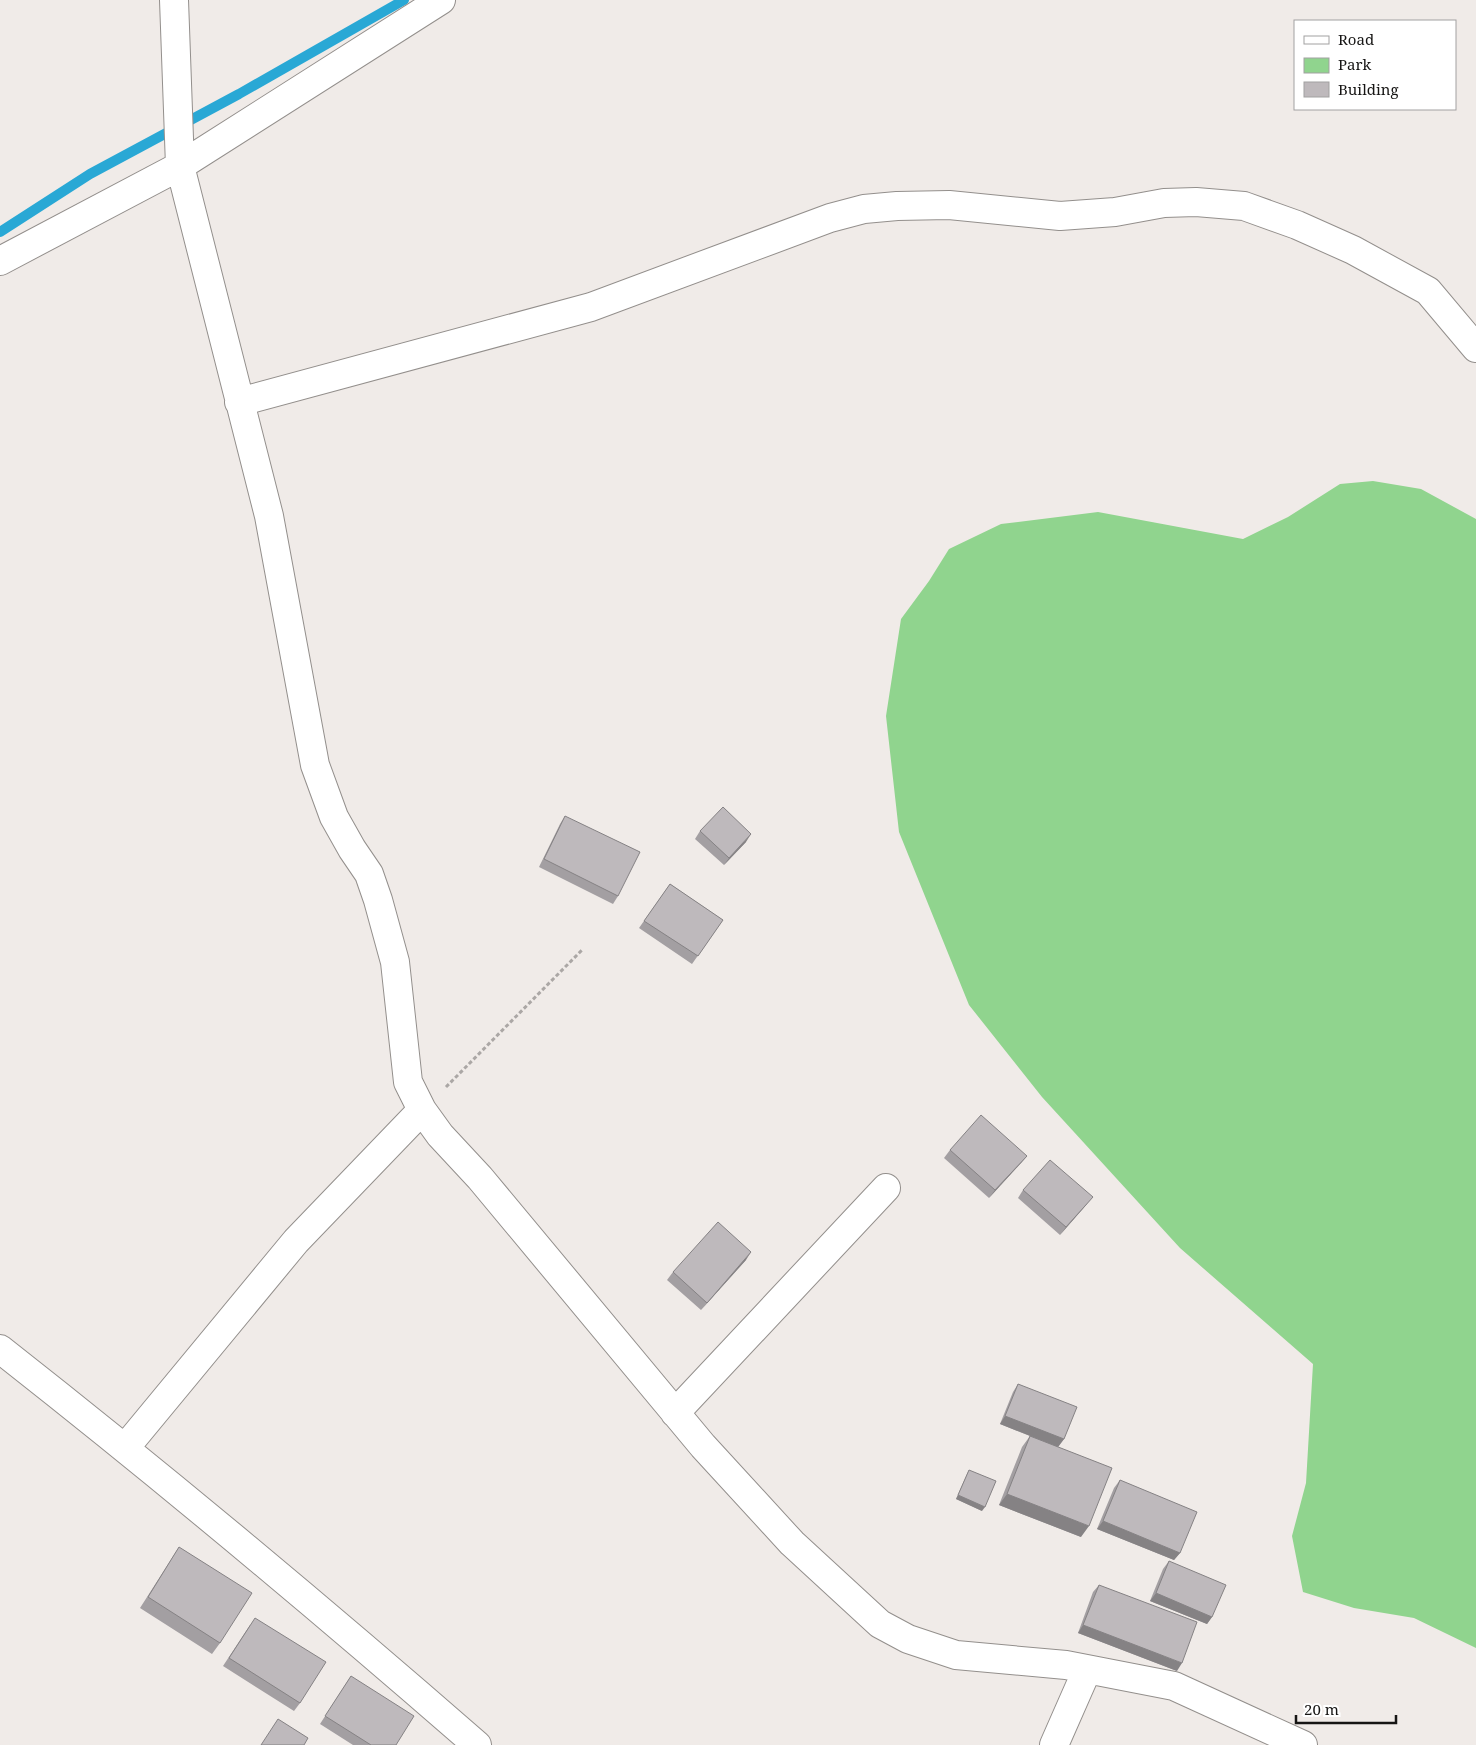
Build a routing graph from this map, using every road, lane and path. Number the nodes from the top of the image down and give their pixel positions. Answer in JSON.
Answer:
{"nodes":[{"id":1,"x":174,"y":0,"type":"edge"},
{"id":2,"x":441,"y":0,"type":"edge"},
{"id":3,"x":180,"y":166,"type":"junction"},
{"id":4,"x":0,"y":261,"type":"edge"},
{"id":5,"x":1476,"y":348,"type":"edge"},
{"id":6,"x":239,"y":402,"type":"junction"},
{"id":7,"x":584,"y":949,"type":"dead end"},
{"id":8,"x":422,"y":1110,"type":"junction"},
{"id":9,"x":886,"y":1188,"type":"dead end"},
{"id":10,"x":0,"y":1349,"type":"edge"},
{"id":11,"x":675,"y":1413,"type":"junction"},
{"id":12,"x":125,"y":1448,"type":"junction"},
{"id":13,"x":1087,"y":1670,"type":"junction"},
{"id":14,"x":477,"y":1745,"type":"edge"},
{"id":15,"x":1054,"y":1745,"type":"edge"},
{"id":16,"x":1303,"y":1745,"type":"edge"}],
"edges":[{"from":1,"to":3,"type":"street"},
{"from":2,"to":3,"type":"street"},
{"from":3,"to":4,"type":"street"},
{"from":3,"to":6,"type":"street"},
{"from":5,"to":6,"type":"street"},
{"from":6,"to":8,"type":"street"},
{"from":7,"to":8,"type":"path"},
{"from":8,"to":11,"type":"street"},
{"from":8,"to":12,"type":"street"},
{"from":9,"to":11,"type":"street"},
{"from":10,"to":12,"type":"street"},
{"from":11,"to":13,"type":"street"},
{"from":12,"to":14,"type":"street"},
{"from":13,"to":15,"type":"street"},
{"from":13,"to":16,"type":"street"}]}
